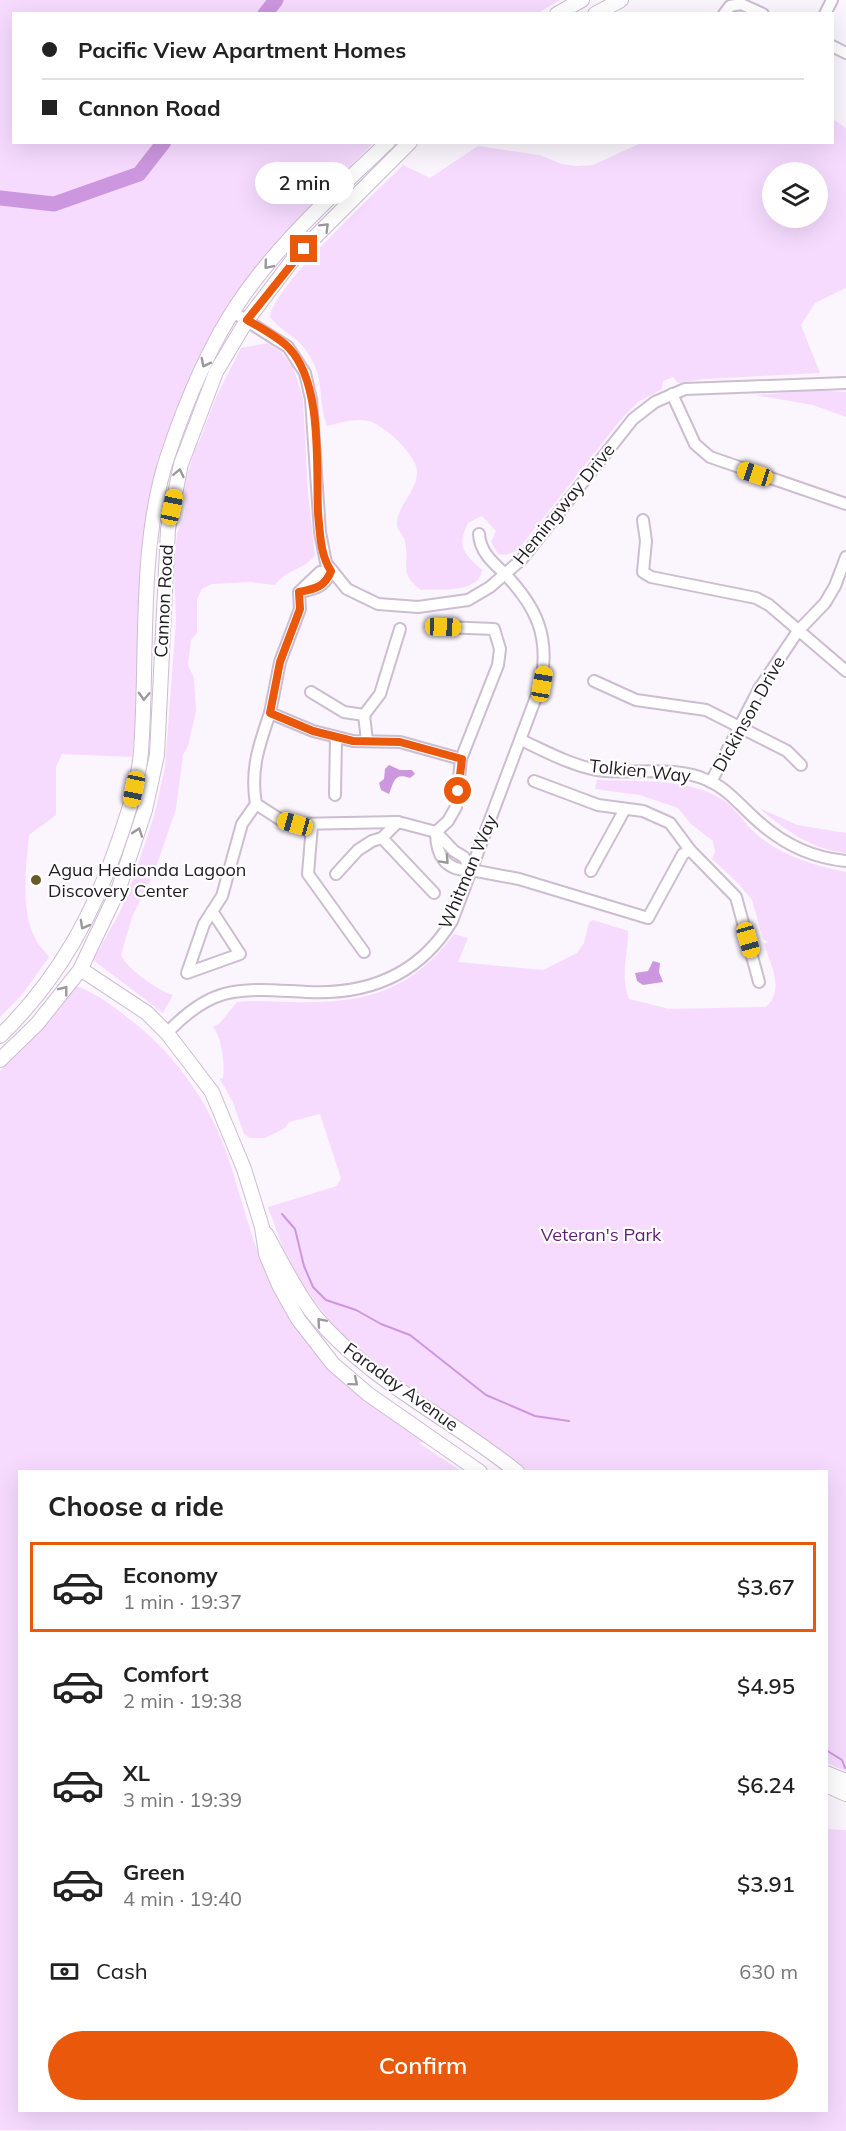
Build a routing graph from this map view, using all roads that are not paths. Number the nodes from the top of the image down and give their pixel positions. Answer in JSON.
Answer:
{"nodes":[{"id":1,"x":582,"y":0,"type":"edge"},
{"id":2,"x":621,"y":0,"type":"edge"},
{"id":3,"x":561,"y":12,"type":"edge"},
{"id":4,"x":598,"y":12,"type":"edge"},
{"id":5,"x":726,"y":12,"type":"edge"},
{"id":6,"x":759,"y":12,"type":"edge"},
{"id":7,"x":386,"y":144,"type":"edge"},
{"id":8,"x":408,"y":144,"type":"edge"},
{"id":9,"x":233,"y":312,"type":"junction"},
{"id":10,"x":247,"y":320,"type":"junction"},
{"id":11,"x":846,"y":383,"type":"edge"},
{"id":12,"x":672,"y":394,"type":"junction"},
{"id":13,"x":846,"y":504,"type":"edge"},
{"id":14,"x":643,"y":520,"type":"dead end"},
{"id":15,"x":479,"y":534,"type":"dead end"},
{"id":16,"x":846,"y":557,"type":"edge"},
{"id":17,"x":331,"y":571,"type":"junction"},
{"id":18,"x":505,"y":574,"type":"junction"},
{"id":19,"x":443,"y":627,"type":"dead end"},
{"id":20,"x":400,"y":629,"type":"dead end"},
{"id":21,"x":798,"y":631,"type":"junction"},
{"id":22,"x":846,"y":671,"type":"edge"},
{"id":23,"x":594,"y":681,"type":"dead end"},
{"id":24,"x":311,"y":692,"type":"dead end"},
{"id":25,"x":270,"y":713,"type":"junction"},
{"id":26,"x":364,"y":715,"type":"junction"},
{"id":27,"x":740,"y":726,"type":"junction"},
{"id":28,"x":336,"y":737,"type":"junction"},
{"id":29,"x":520,"y":740,"type":"junction"},
{"id":30,"x":367,"y":741,"type":"junction"},
{"id":31,"x":462,"y":759,"type":"junction"},
{"id":32,"x":801,"y":765,"type":"dead end"},
{"id":33,"x":534,"y":781,"type":"dead end"},
{"id":34,"x":711,"y":782,"type":"junction"},
{"id":35,"x":335,"y":795,"type":"dead end"},
{"id":36,"x":256,"y":804,"type":"junction"},
{"id":37,"x":625,"y":809,"type":"junction"},
{"id":38,"x":398,"y":822,"type":"junction"},
{"id":39,"x":312,"y":825,"type":"junction"},
{"id":40,"x":436,"y":832,"type":"junction"},
{"id":41,"x":382,"y":838,"type":"junction"},
{"id":42,"x":690,"y":850,"type":"junction"},
{"id":43,"x":846,"y":861,"type":"edge"},
{"id":44,"x":471,"y":870,"type":"junction"},
{"id":45,"x":591,"y":871,"type":"dead end"},
{"id":46,"x":336,"y":874,"type":"dead end"},
{"id":47,"x":434,"y":893,"type":"dead end"},
{"id":48,"x":212,"y":911,"type":"junction"},
{"id":49,"x":364,"y":952,"type":"dead end"},
{"id":50,"x":64,"y":960,"type":"junction"},
{"id":51,"x":82,"y":971,"type":"junction"},
{"id":52,"x":759,"y":982,"type":"dead end"},
{"id":53,"x":167,"y":1033,"type":"junction"},
{"id":54,"x":0,"y":1036,"type":"edge"},
{"id":55,"x":0,"y":1060,"type":"edge"},
{"id":56,"x":262,"y":1227,"type":"junction"},
{"id":57,"x":477,"y":1470,"type":"edge"},
{"id":58,"x":514,"y":1470,"type":"edge"},
{"id":59,"x":828,"y":1774,"type":"edge"},
{"id":60,"x":846,"y":1781,"type":"edge"},
{"id":61,"x":828,"y":1786,"type":"edge"},
{"id":62,"x":846,"y":1794,"type":"edge"}],
"edges":[{"from":1,"to":3,"type":"main road"},
{"from":2,"to":4,"type":"main road"},
{"from":5,"to":6,"type":"street"},
{"from":7,"to":9,"type":"main road","name":"Cannon Road","one_way":true},
{"from":10,"to":8,"type":"main road","name":"Cannon Road","one_way":true},
{"from":9,"to":10,"type":"street","name":"Hemingway Drive"},
{"from":9,"to":50,"type":"main road","name":"Cannon Road","one_way":true},
{"from":10,"to":17,"type":"street","name":"Hemingway Drive"},
{"from":51,"to":10,"type":"main road","name":"Cannon Road","one_way":true},
{"from":11,"to":12,"type":"street","name":"Hemingway Drive"},
{"from":12,"to":13,"type":"street"},
{"from":12,"to":18,"type":"street","name":"Hemingway Drive"},
{"from":14,"to":21,"type":"street"},
{"from":15,"to":18,"type":"street","name":"Whitman Way"},
{"from":16,"to":21,"type":"street","name":"Dickinson Drive"},
{"from":17,"to":18,"type":"street","name":"Hemingway Drive"},
{"from":17,"to":25,"type":"street"},
{"from":18,"to":29,"type":"street","name":"Whitman Way"},
{"from":19,"to":31,"type":"street"},
{"from":20,"to":26,"type":"street"},
{"from":21,"to":22,"type":"street"},
{"from":21,"to":27,"type":"street","name":"Dickinson Drive"},
{"from":23,"to":27,"type":"street"},
{"from":24,"to":26,"type":"street"},
{"from":25,"to":28,"type":"street"},
{"from":25,"to":36,"type":"street"},
{"from":26,"to":30,"type":"street"},
{"from":27,"to":32,"type":"street"},
{"from":27,"to":34,"type":"street","name":"Dickinson Drive"},
{"from":28,"to":30,"type":"street"},
{"from":28,"to":35,"type":"street"},
{"from":29,"to":34,"type":"street","name":"Tolkien Way"},
{"from":29,"to":44,"type":"street","name":"Whitman Way"},
{"from":30,"to":31,"type":"street"},
{"from":31,"to":40,"type":"street"},
{"from":33,"to":37,"type":"street"},
{"from":34,"to":43,"type":"street","name":"Tolkien Way"},
{"from":36,"to":39,"type":"street"},
{"from":36,"to":48,"type":"street"},
{"from":37,"to":42,"type":"street"},
{"from":37,"to":45,"type":"street"},
{"from":38,"to":39,"type":"street"},
{"from":38,"to":40,"type":"street"},
{"from":38,"to":41,"type":"street"},
{"from":39,"to":49,"type":"street"},
{"from":40,"to":44,"type":"street"},
{"from":41,"to":46,"type":"street"},
{"from":41,"to":47,"type":"street"},
{"from":42,"to":44,"type":"street"},
{"from":42,"to":52,"type":"street"},
{"from":44,"to":53,"type":"street","name":"Whitman Way"},
{"from":48,"to":48,"type":"street"},
{"from":50,"to":51,"type":"main road","name":"Faraday Avenue"},
{"from":50,"to":54,"type":"main road","name":"Cannon Road"},
{"from":51,"to":53,"type":"main road","name":"Faraday Avenue"},
{"from":55,"to":51,"type":"main road","name":"Cannon Road","one_way":true},
{"from":53,"to":56,"type":"main road","name":"Faraday Avenue"},
{"from":56,"to":57,"type":"main road","name":"Faraday Avenue","one_way":true},
{"from":58,"to":56,"type":"main road","name":"Faraday Avenue","one_way":true},
{"from":59,"to":60,"type":"main road"},
{"from":61,"to":62,"type":"main road"}]}
